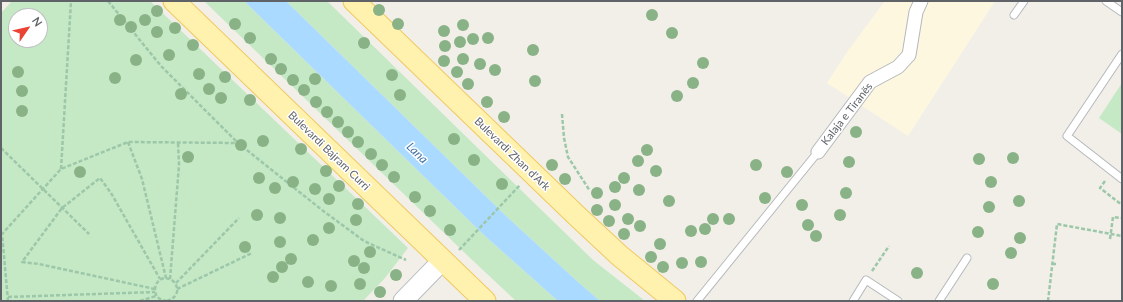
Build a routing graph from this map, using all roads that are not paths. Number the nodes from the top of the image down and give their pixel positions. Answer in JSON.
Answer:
{"nodes":[{"id":1,"x":174,"y":1,"type":"edge"},
{"id":2,"x":354,"y":1,"type":"edge"},
{"id":3,"x":921,"y":1,"type":"edge"},
{"id":4,"x":1024,"y":1,"type":"edge"},
{"id":5,"x":1106,"y":1,"type":"edge"},
{"id":6,"x":1122,"y":12,"type":"edge"},
{"id":7,"x":1014,"y":16,"type":"dead end"},
{"id":8,"x":1122,"y":54,"type":"edge"},
{"id":9,"x":818,"y":152,"type":"joint"},
{"id":10,"x":1122,"y":179,"type":"edge"},
{"id":11,"x":451,"y":255,"type":"junction"},
{"id":12,"x":967,"y":258,"type":"dead end"},
{"id":13,"x":403,"y":301,"type":"edge"},
{"id":14,"x":485,"y":301,"type":"edge"},
{"id":15,"x":675,"y":301,"type":"edge"},
{"id":16,"x":697,"y":301,"type":"edge"},
{"id":17,"x":853,"y":301,"type":"edge"},
{"id":18,"x":898,"y":301,"type":"edge"},
{"id":19,"x":939,"y":301,"type":"edge"}],
"edges":[{"from":1,"to":11,"type":"main road","name":"Bulevardi Bajram Curri"},
{"from":2,"to":15,"type":"main road","name":"Bulevardi Zhan d'Ark"},
{"from":3,"to":9,"type":"street","name":"Kalaja e Tiranës"},
{"from":4,"to":7,"type":"lane"},
{"from":5,"to":6,"type":"lane"},
{"from":8,"to":10,"type":"lane"},
{"from":9,"to":16,"type":"lane"},
{"from":11,"to":13,"type":"street"},
{"from":11,"to":14,"type":"main road","name":"Bulevardi Bajram Curri"},
{"from":12,"to":19,"type":"lane"},
{"from":17,"to":18,"type":"lane"}]}
